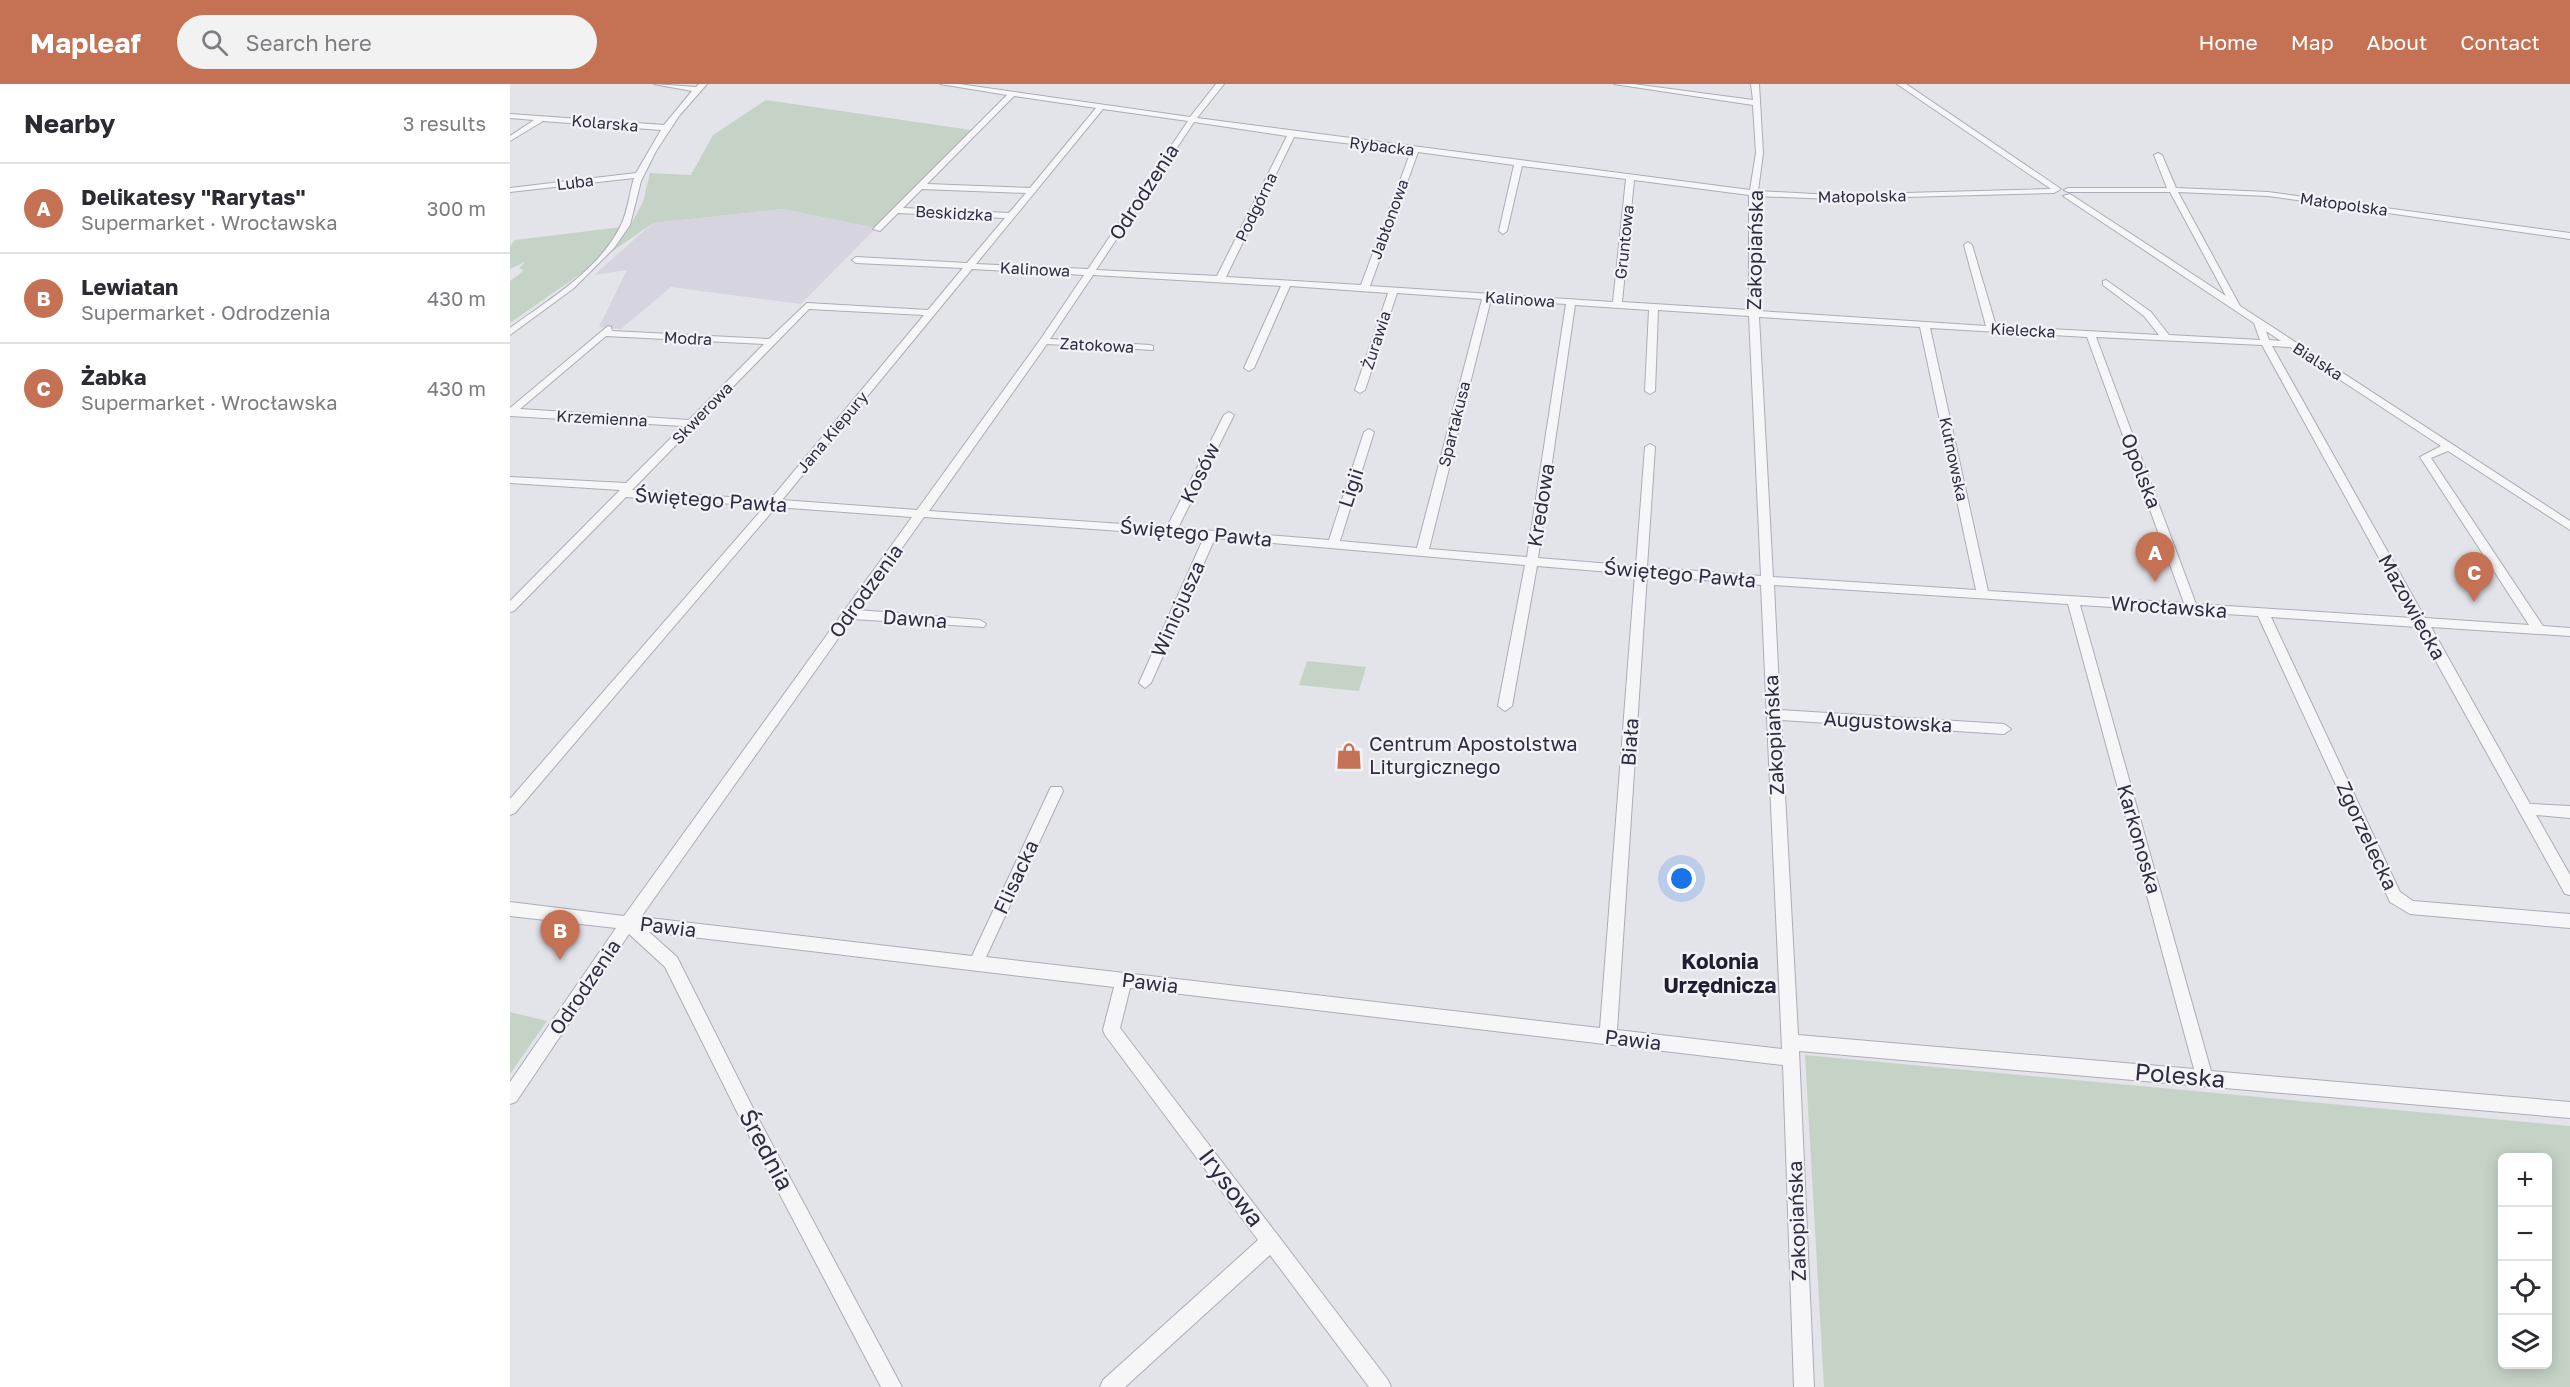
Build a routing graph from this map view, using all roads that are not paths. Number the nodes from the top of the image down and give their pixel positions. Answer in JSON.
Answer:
{"nodes":[{"id":1,"x":658,"y":84,"type":"edge"},
{"id":2,"x":944,"y":84,"type":"edge"},
{"id":3,"x":1220,"y":84,"type":"edge"},
{"id":4,"x":1618,"y":84,"type":"edge"},
{"id":5,"x":1755,"y":84,"type":"edge"},
{"id":6,"x":1901,"y":84,"type":"edge"},
{"id":7,"x":700,"y":86,"type":"edge"},
{"id":8,"x":1012,"y":94,"type":"junction"},
{"id":9,"x":1756,"y":103,"type":"junction"},
{"id":10,"x":1102,"y":106,"type":"junction"},
{"id":11,"x":510,"y":116,"type":"edge"},
{"id":12,"x":542,"y":118,"type":"junction"},
{"id":13,"x":1192,"y":120,"type":"junction"},
{"id":14,"x":668,"y":128,"type":"junction"},
{"id":15,"x":1292,"y":134,"type":"junction"},
{"id":16,"x":510,"y":139,"type":"edge"},
{"id":17,"x":1415,"y":150,"type":"junction"},
{"id":18,"x":2158,"y":155,"type":"dead end"},
{"id":19,"x":1518,"y":164,"type":"junction"},
{"id":20,"x":640,"y":175,"type":"junction"},
{"id":21,"x":1630,"y":178,"type":"junction"},
{"id":22,"x":920,"y":186,"type":"junction"},
{"id":23,"x":510,"y":190,"type":"edge"},
{"id":24,"x":2173,"y":190,"type":"junction"},
{"id":25,"x":1032,"y":191,"type":"junction"},
{"id":26,"x":2056,"y":191,"type":"junction"},
{"id":27,"x":1753,"y":193,"type":"junction"},
{"id":28,"x":2068,"y":193,"type":"junction"},
{"id":29,"x":896,"y":210,"type":"junction"},
{"id":30,"x":1011,"y":216,"type":"junction"},
{"id":31,"x":877,"y":229,"type":"dead end"},
{"id":32,"x":1503,"y":231,"type":"dead end"},
{"id":33,"x":2570,"y":236,"type":"edge"},
{"id":34,"x":1968,"y":245,"type":"dead end"},
{"id":35,"x":856,"y":260,"type":"dead end"},
{"id":36,"x":970,"y":266,"type":"junction"},
{"id":37,"x":1092,"y":272,"type":"junction"},
{"id":38,"x":1220,"y":279,"type":"junction"},
{"id":39,"x":2106,"y":283,"type":"dead end"},
{"id":40,"x":1286,"y":284,"type":"junction"},
{"id":41,"x":1364,"y":289,"type":"junction"},
{"id":42,"x":1393,"y":291,"type":"junction"},
{"id":43,"x":1487,"y":297,"type":"junction"},
{"id":44,"x":1571,"y":302,"type":"junction"},
{"id":45,"x":1617,"y":305,"type":"junction"},
{"id":46,"x":1654,"y":307,"type":"junction"},
{"id":47,"x":2237,"y":308,"type":"junction"},
{"id":48,"x":931,"y":313,"type":"junction"},
{"id":49,"x":1754,"y":314,"type":"junction"},
{"id":50,"x":2258,"y":322,"type":"junction"},
{"id":51,"x":1924,"y":323,"type":"junction"},
{"id":52,"x":1992,"y":329,"type":"junction"},
{"id":53,"x":606,"y":331,"type":"joint"},
{"id":54,"x":510,"y":332,"type":"edge"},
{"id":55,"x":2090,"y":333,"type":"junction"},
{"id":56,"x":2166,"y":338,"type":"junction"},
{"id":57,"x":1044,"y":341,"type":"junction"},
{"id":58,"x":771,"y":342,"type":"junction"},
{"id":59,"x":2266,"y":344,"type":"junction"},
{"id":60,"x":2292,"y":344,"type":"junction"},
{"id":61,"x":1150,"y":348,"type":"dead end"},
{"id":62,"x":1249,"y":368,"type":"dead end"},
{"id":63,"x":1360,"y":390,"type":"dead end"},
{"id":64,"x":1650,"y":391,"type":"dead end"},
{"id":65,"x":511,"y":413,"type":"edge"},
{"id":66,"x":1229,"y":415,"type":"dead end"},
{"id":67,"x":693,"y":423,"type":"junction"},
{"id":68,"x":1369,"y":432,"type":"dead end"},
{"id":69,"x":2449,"y":446,"type":"junction"},
{"id":70,"x":1650,"y":447,"type":"dead end"},
{"id":71,"x":510,"y":480,"type":"edge"},
{"id":72,"x":627,"y":490,"type":"junction"},
{"id":73,"x":772,"y":505,"type":"junction"},
{"id":74,"x":922,"y":513,"type":"junction"},
{"id":75,"x":2570,"y":526,"type":"edge"},
{"id":76,"x":1171,"y":531,"type":"junction"},
{"id":77,"x":1211,"y":534,"type":"junction"},
{"id":78,"x":1333,"y":545,"type":"junction"},
{"id":79,"x":1422,"y":552,"type":"junction"},
{"id":80,"x":1532,"y":561,"type":"junction"},
{"id":81,"x":1642,"y":571,"type":"junction"},
{"id":82,"x":1768,"y":581,"type":"junction"},
{"id":83,"x":1983,"y":594,"type":"junction"},
{"id":84,"x":2073,"y":601,"type":"junction"},
{"id":85,"x":510,"y":608,"type":"edge"},
{"id":86,"x":2192,"y":609,"type":"junction"},
{"id":87,"x":2263,"y":613,"type":"junction"},
{"id":88,"x":849,"y":614,"type":"junction"},
{"id":89,"x":2421,"y":623,"type":"junction"},
{"id":90,"x":980,"y":624,"type":"dead end"},
{"id":91,"x":2539,"y":630,"type":"junction"},
{"id":92,"x":2570,"y":632,"type":"edge"},
{"id":93,"x":1145,"y":683,"type":"dead end"},
{"id":94,"x":1505,"y":706,"type":"dead end"},
{"id":95,"x":1773,"y":715,"type":"junction"},
{"id":96,"x":2004,"y":729,"type":"dead end"},
{"id":97,"x":1056,"y":791,"type":"dead end"},
{"id":98,"x":510,"y":809,"type":"edge"},
{"id":99,"x":2526,"y":809,"type":"junction"},
{"id":100,"x":2570,"y":813,"type":"edge"},
{"id":101,"x":2570,"y":890,"type":"edge"},
{"id":102,"x":510,"y":909,"type":"edge"},
{"id":103,"x":2570,"y":921,"type":"edge"},
{"id":104,"x":628,"y":923,"type":"junction"},
{"id":105,"x":976,"y":963,"type":"junction"},
{"id":106,"x":1124,"y":980,"type":"junction"},
{"id":107,"x":1608,"y":1037,"type":"junction"},
{"id":108,"x":1790,"y":1050,"type":"junction"},
{"id":109,"x":2205,"y":1078,"type":"junction"},
{"id":110,"x":510,"y":1096,"type":"edge"},
{"id":111,"x":2570,"y":1110,"type":"edge"},
{"id":112,"x":1271,"y":1241,"type":"junction"},
{"id":113,"x":892,"y":1387,"type":"edge"},
{"id":114,"x":1110,"y":1387,"type":"edge"},
{"id":115,"x":1382,"y":1387,"type":"edge"},
{"id":116,"x":1804,"y":1387,"type":"edge"}],
"edges":[{"from":1,"to":7,"type":"street"},
{"from":2,"to":8,"type":"street","name":"Rybacka"},
{"from":3,"to":13,"type":"street","name":"Odrodzenia"},
{"from":4,"to":9,"type":"street"},
{"from":5,"to":9,"type":"street","name":"Zakopiańska"},
{"from":6,"to":26,"type":"street"},
{"from":7,"to":14,"type":"street"},
{"from":8,"to":10,"type":"street","name":"Rybacka"},
{"from":8,"to":22,"type":"street"},
{"from":9,"to":27,"type":"street","name":"Zakopiańska"},
{"from":10,"to":13,"type":"street","name":"Rybacka"},
{"from":10,"to":25,"type":"street","name":"Jana Kiepury"},
{"from":11,"to":12,"type":"street","name":"Kolarska"},
{"from":12,"to":14,"type":"street","name":"Kolarska"},
{"from":12,"to":16,"type":"street"},
{"from":13,"to":15,"type":"street","name":"Rybacka"},
{"from":13,"to":37,"type":"street","name":"Odrodzenia"},
{"from":14,"to":20,"type":"street"},
{"from":15,"to":17,"type":"street","name":"Rybacka"},
{"from":15,"to":38,"type":"street","name":"Podgórna"},
{"from":17,"to":19,"type":"street","name":"Rybacka"},
{"from":17,"to":41,"type":"street","name":"Jabłonowa"},
{"from":18,"to":24,"type":"street"},
{"from":19,"to":21,"type":"street","name":"Rybacka"},
{"from":19,"to":32,"type":"street"},
{"from":20,"to":23,"type":"street","name":"Luba"},
{"from":20,"to":54,"type":"street"},
{"from":21,"to":27,"type":"street","name":"Rybacka"},
{"from":21,"to":45,"type":"street","name":"Gruntowa"},
{"from":22,"to":25,"type":"street"},
{"from":22,"to":29,"type":"street"},
{"from":24,"to":28,"type":"street","name":"Małopolska"},
{"from":24,"to":33,"type":"street","name":"Małopolska"},
{"from":24,"to":47,"type":"street"},
{"from":25,"to":30,"type":"street","name":"Jana Kiepury"},
{"from":26,"to":27,"type":"street","name":"Małopolska"},
{"from":26,"to":28,"type":"street"},
{"from":27,"to":49,"type":"street","name":"Zakopiańska"},
{"from":28,"to":47,"type":"street","name":"Bialska"},
{"from":29,"to":30,"type":"street","name":"Beskidzka"},
{"from":29,"to":31,"type":"street"},
{"from":30,"to":36,"type":"street","name":"Jana Kiepury"},
{"from":34,"to":52,"type":"street"},
{"from":35,"to":36,"type":"street","name":"Kalinowa"},
{"from":36,"to":37,"type":"street","name":"Kalinowa"},
{"from":36,"to":48,"type":"street","name":"Jana Kiepury"},
{"from":37,"to":38,"type":"street","name":"Kalinowa"},
{"from":37,"to":57,"type":"street","name":"Odrodzenia"},
{"from":38,"to":40,"type":"street","name":"Kalinowa"},
{"from":39,"to":56,"type":"street"},
{"from":40,"to":41,"type":"street","name":"Kalinowa"},
{"from":40,"to":62,"type":"street"},
{"from":41,"to":42,"type":"street","name":"Kalinowa"},
{"from":42,"to":43,"type":"street","name":"Kalinowa"},
{"from":42,"to":63,"type":"street","name":"Żurawia"},
{"from":43,"to":44,"type":"street","name":"Kalinowa"},
{"from":43,"to":79,"type":"street","name":"Spartakusa"},
{"from":44,"to":45,"type":"street","name":"Kalinowa"},
{"from":44,"to":80,"type":"street","name":"Kredowa"},
{"from":45,"to":46,"type":"street","name":"Kalinowa"},
{"from":46,"to":49,"type":"street","name":"Kalinowa"},
{"from":46,"to":64,"type":"street"},
{"from":47,"to":50,"type":"street","name":"Bialska"},
{"from":48,"to":58,"type":"street","name":"Skwerowa"},
{"from":48,"to":73,"type":"street","name":"Jana Kiepury"},
{"from":49,"to":51,"type":"street","name":"Kielecka"},
{"from":49,"to":82,"type":"street","name":"Zakopiańska"},
{"from":50,"to":59,"type":"street","name":"Mazowiecka"},
{"from":50,"to":60,"type":"street","name":"Bialska"},
{"from":51,"to":52,"type":"street","name":"Kielecka"},
{"from":51,"to":83,"type":"street","name":"Kutnowska"},
{"from":52,"to":55,"type":"street","name":"Kielecka"},
{"from":53,"to":58,"type":"street","name":"Modra"},
{"from":53,"to":65,"type":"street","name":"Krzemienna"},
{"from":55,"to":56,"type":"street","name":"Kielecka"},
{"from":55,"to":86,"type":"street","name":"Opolska"},
{"from":56,"to":59,"type":"street","name":"Kielecka"},
{"from":57,"to":61,"type":"street","name":"Zatokowa"},
{"from":57,"to":74,"type":"street","name":"Odrodzenia"},
{"from":58,"to":67,"type":"street","name":"Skwerowa"},
{"from":59,"to":60,"type":"street","name":"Kielecka"},
{"from":59,"to":89,"type":"street","name":"Mazowiecka"},
{"from":60,"to":69,"type":"street","name":"Bialska"},
{"from":65,"to":67,"type":"street","name":"Krzemienna"},
{"from":66,"to":76,"type":"street","name":"Kosów"},
{"from":67,"to":72,"type":"street","name":"Skwerowa"},
{"from":68,"to":78,"type":"street","name":"Ligii"},
{"from":69,"to":75,"type":"street","name":"Bialska"},
{"from":69,"to":91,"type":"street"},
{"from":70,"to":81,"type":"street","name":"Biała"},
{"from":71,"to":72,"type":"street","name":"Świętego Pawła"},
{"from":72,"to":73,"type":"street","name":"Świętego Pawła"},
{"from":72,"to":85,"type":"street","name":"Skwerowa"},
{"from":73,"to":74,"type":"street","name":"Świętego Pawła"},
{"from":73,"to":98,"type":"street","name":"Jana Kiepury"},
{"from":74,"to":76,"type":"street","name":"Świętego Pawła"},
{"from":74,"to":88,"type":"street","name":"Odrodzenia"},
{"from":76,"to":77,"type":"street","name":"Świętego Pawła"},
{"from":77,"to":78,"type":"street","name":"Świętego Pawła"},
{"from":77,"to":93,"type":"street","name":"Winicjusza"},
{"from":78,"to":79,"type":"street","name":"Świętego Pawła"},
{"from":79,"to":80,"type":"street","name":"Świętego Pawła"},
{"from":80,"to":81,"type":"street","name":"Świętego Pawła"},
{"from":80,"to":94,"type":"street","name":"Kredowa"},
{"from":81,"to":82,"type":"street","name":"Świętego Pawła"},
{"from":81,"to":107,"type":"street","name":"Biała"},
{"from":82,"to":83,"type":"street","name":"Wrocławska"},
{"from":82,"to":95,"type":"street","name":"Zakopiańska"},
{"from":83,"to":84,"type":"street","name":"Wrocławska"},
{"from":84,"to":86,"type":"street","name":"Wrocławska"},
{"from":84,"to":109,"type":"street","name":"Karkonoska"},
{"from":86,"to":87,"type":"street","name":"Wrocławska"},
{"from":87,"to":89,"type":"street","name":"Wrocławska"},
{"from":87,"to":103,"type":"street","name":"Zgorzelecka"},
{"from":88,"to":90,"type":"street","name":"Dawna"},
{"from":88,"to":104,"type":"street","name":"Odrodzenia"},
{"from":89,"to":91,"type":"street","name":"Wrocławska"},
{"from":89,"to":99,"type":"street","name":"Mazowiecka"},
{"from":91,"to":92,"type":"street","name":"Wrocławska"},
{"from":95,"to":96,"type":"street","name":"Augustowska"},
{"from":95,"to":108,"type":"street","name":"Zakopiańska"},
{"from":97,"to":105,"type":"street","name":"Flisacka"},
{"from":99,"to":100,"type":"street"},
{"from":99,"to":101,"type":"street","name":"Mazowiecka"},
{"from":102,"to":104,"type":"street","name":"Pawia"},
{"from":104,"to":105,"type":"street","name":"Pawia"},
{"from":104,"to":110,"type":"street","name":"Odrodzenia"},
{"from":104,"to":113,"type":"street","name":"Średnia"},
{"from":105,"to":106,"type":"street","name":"Pawia"},
{"from":106,"to":107,"type":"street","name":"Pawia"},
{"from":106,"to":112,"type":"street","name":"Irysowa"},
{"from":107,"to":108,"type":"street","name":"Pawia"},
{"from":108,"to":109,"type":"street","name":"Poleska"},
{"from":108,"to":116,"type":"street","name":"Zakopiańska"},
{"from":109,"to":111,"type":"street","name":"Poleska"},
{"from":112,"to":114,"type":"street"},
{"from":112,"to":115,"type":"street","name":"Irysowa"}]}
